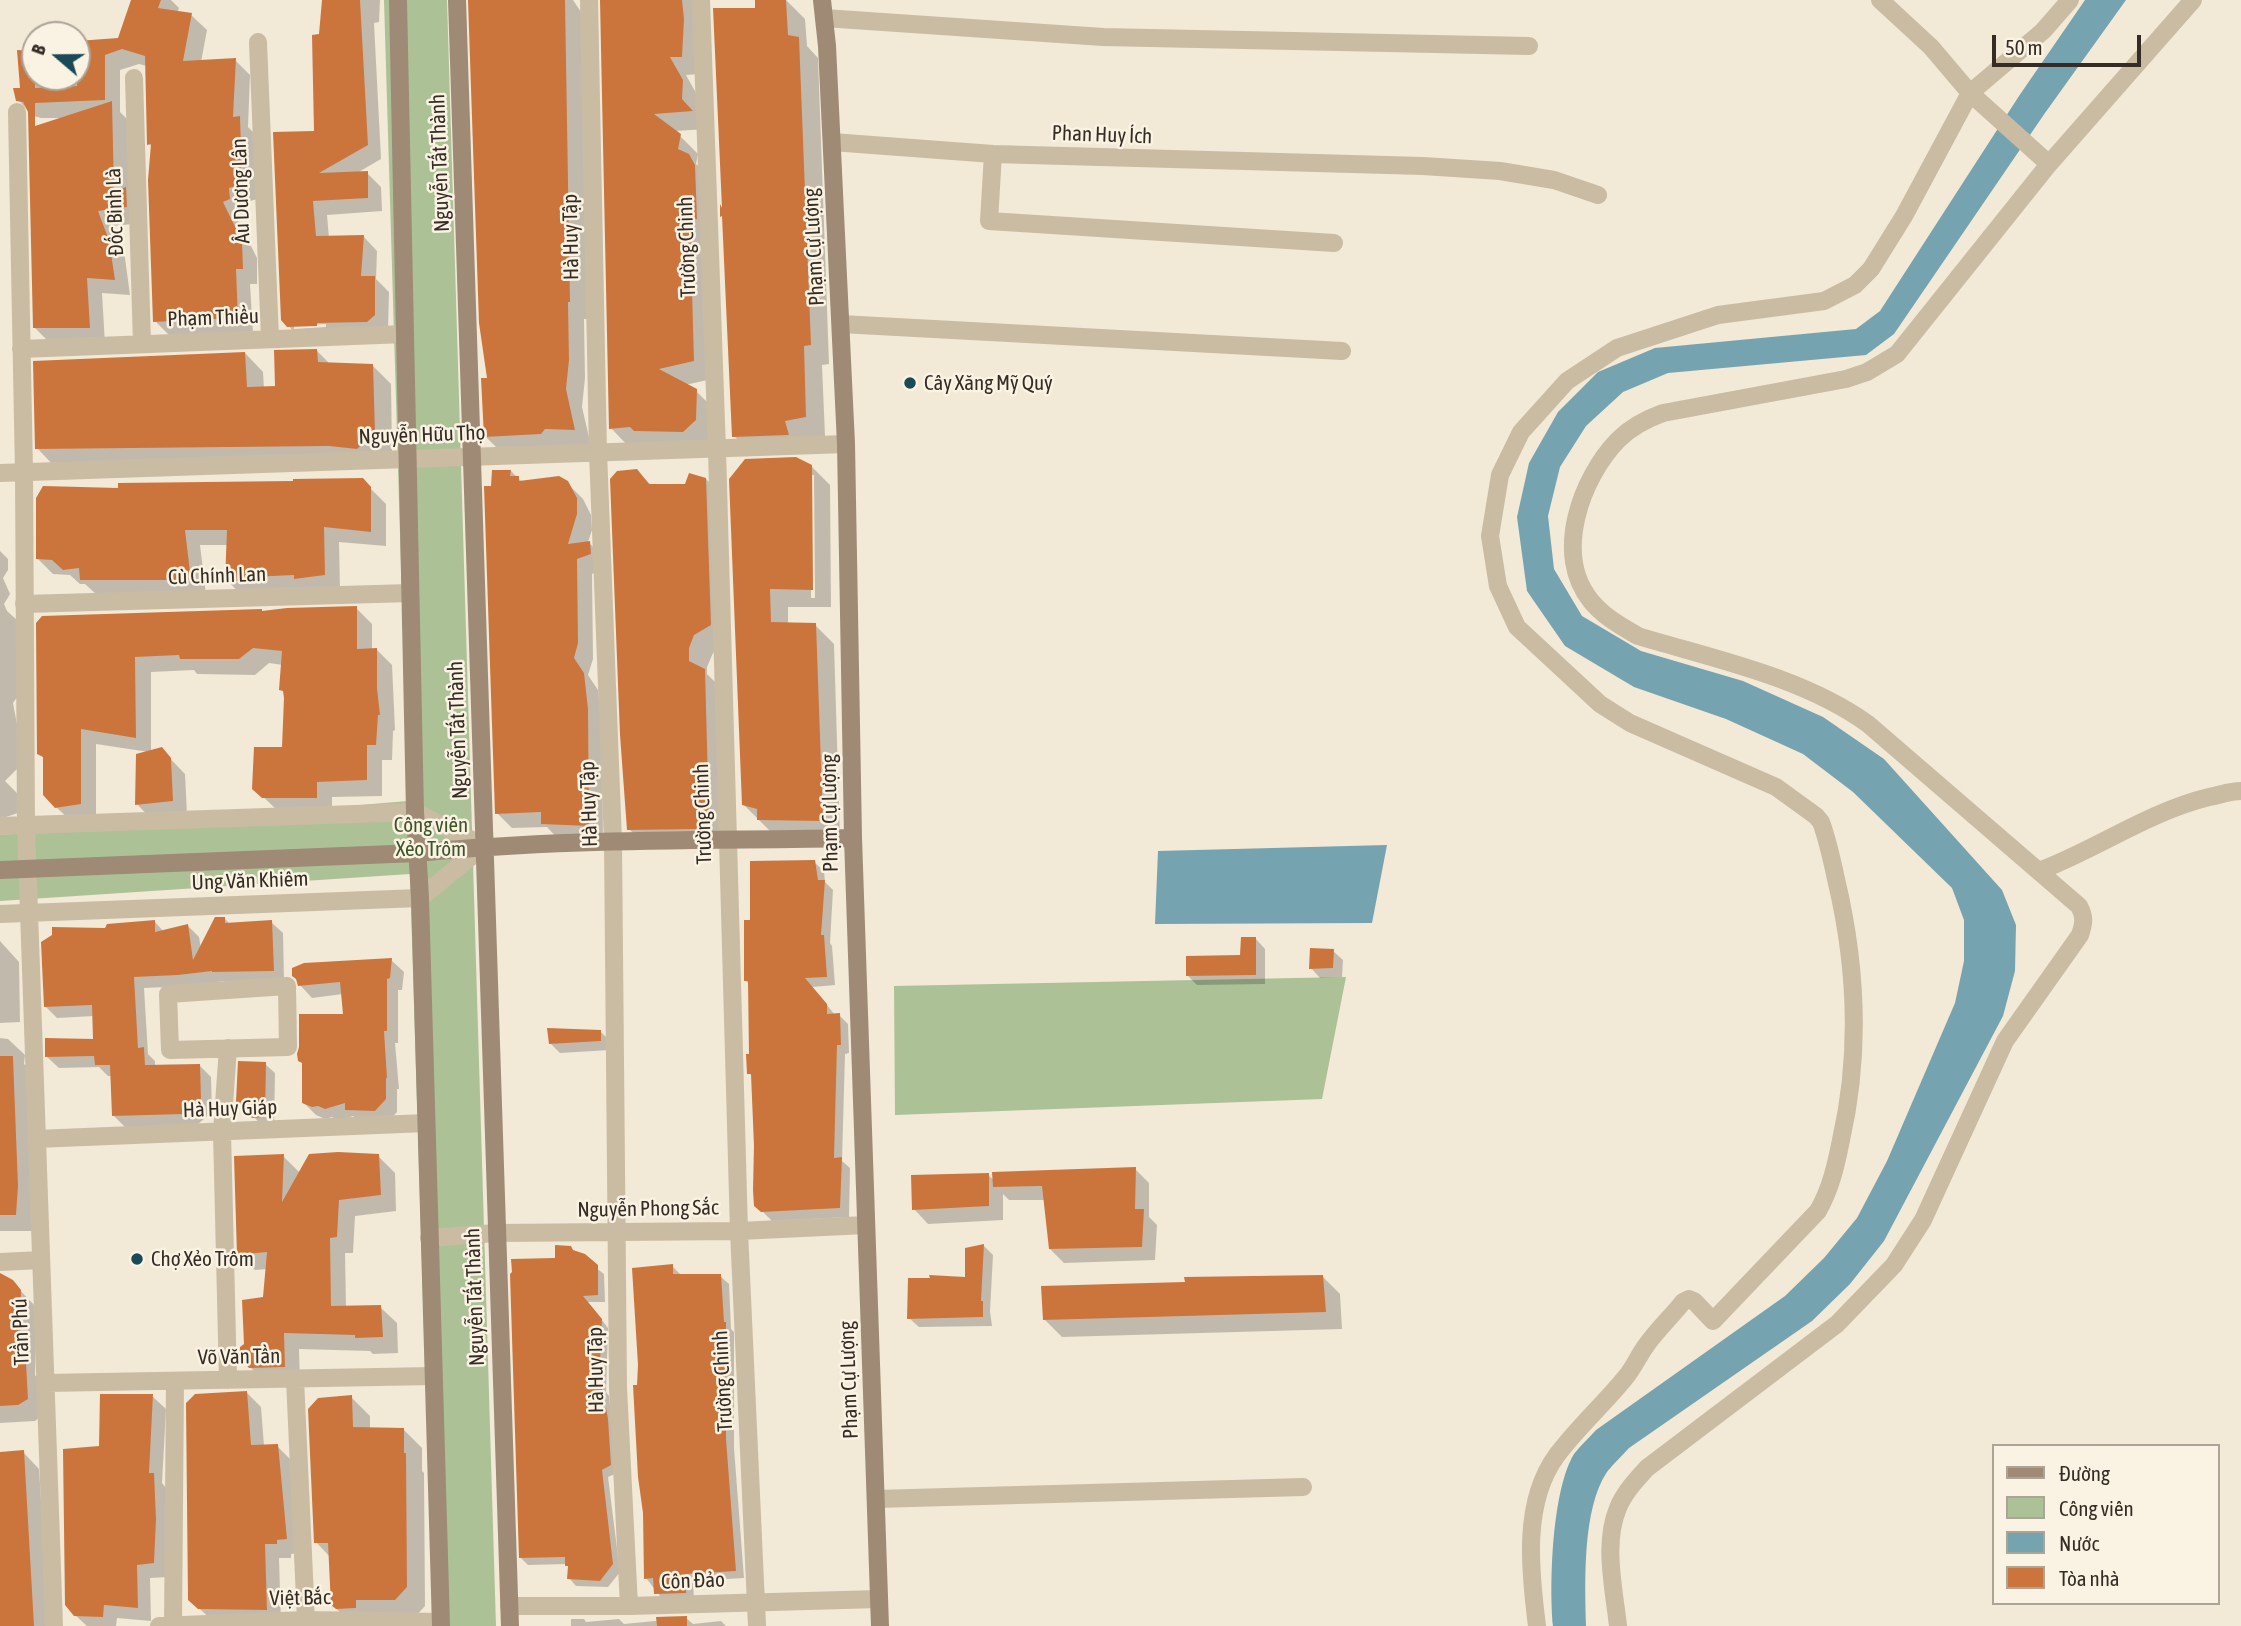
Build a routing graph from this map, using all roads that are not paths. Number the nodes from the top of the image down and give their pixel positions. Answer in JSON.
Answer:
{"nodes":[{"id":1,"x":398,"y":0,"type":"edge"},
{"id":2,"x":457,"y":0,"type":"edge"},
{"id":3,"x":589,"y":0,"type":"edge"},
{"id":4,"x":701,"y":0,"type":"edge"},
{"id":5,"x":1880,"y":0,"type":"edge"},
{"id":6,"x":2070,"y":0,"type":"edge"},
{"id":7,"x":2193,"y":0,"type":"edge"},
{"id":8,"x":823,"y":9,"type":"edge"},
{"id":9,"x":258,"y":42,"type":"dead end"},
{"id":10,"x":1529,"y":46,"type":"dead end"},
{"id":11,"x":134,"y":78,"type":"dead end"},
{"id":12,"x":1975,"y":97,"type":"junction"},
{"id":13,"x":17,"y":112,"type":"dead end"},
{"id":14,"x":832,"y":142,"type":"junction"},
{"id":15,"x":993,"y":155,"type":"junction"},
{"id":16,"x":2049,"y":164,"type":"junction"},
{"id":17,"x":1598,"y":195,"type":"dead end"},
{"id":18,"x":1334,"y":243,"type":"dead end"},
{"id":19,"x":841,"y":324,"type":"junction"},
{"id":20,"x":405,"y":334,"type":"junction"},
{"id":21,"x":270,"y":339,"type":"junction"},
{"id":22,"x":142,"y":344,"type":"junction"},
{"id":23,"x":22,"y":349,"type":"junction"},
{"id":24,"x":1342,"y":351,"type":"dead end"},
{"id":25,"x":846,"y":444,"type":"junction"},
{"id":26,"x":717,"y":450,"type":"junction"},
{"id":27,"x":598,"y":452,"type":"junction"},
{"id":28,"x":473,"y":456,"type":"junction"},
{"id":29,"x":407,"y":459,"type":"junction"},
{"id":30,"x":24,"y":472,"type":"junction"},
{"id":31,"x":0,"y":473,"type":"edge"},
{"id":32,"x":411,"y":593,"type":"junction"},
{"id":33,"x":24,"y":604,"type":"junction"},
{"id":34,"x":2241,"y":791,"type":"edge"},
{"id":35,"x":415,"y":812,"type":"junction"},
{"id":36,"x":26,"y":826,"type":"junction"},
{"id":37,"x":0,"y":827,"type":"edge"},
{"id":38,"x":853,"y":838,"type":"junction"},
{"id":39,"x":726,"y":840,"type":"junction"},
{"id":40,"x":613,"y":842,"type":"junction"},
{"id":41,"x":484,"y":846,"type":"junction"},
{"id":42,"x":417,"y":853,"type":"junction"},
{"id":43,"x":0,"y":870,"type":"edge"},
{"id":44,"x":27,"y":870,"type":"junction"},
{"id":45,"x":2039,"y":871,"type":"junction"},
{"id":46,"x":419,"y":898,"type":"junction"},
{"id":47,"x":28,"y":913,"type":"junction"},
{"id":48,"x":0,"y":914,"type":"edge"},
{"id":49,"x":228,"y":1048,"type":"junction"},
{"id":50,"x":426,"y":1123,"type":"junction"},
{"id":51,"x":222,"y":1132,"type":"junction"},
{"id":52,"x":36,"y":1139,"type":"junction"},
{"id":53,"x":866,"y":1225,"type":"junction"},
{"id":54,"x":739,"y":1231,"type":"junction"},
{"id":55,"x":496,"y":1233,"type":"junction"},
{"id":56,"x":617,"y":1233,"type":"junction"},
{"id":57,"x":429,"y":1238,"type":"junction"},
{"id":58,"x":41,"y":1260,"type":"junction"},
{"id":59,"x":0,"y":1262,"type":"edge"},
{"id":60,"x":433,"y":1376,"type":"junction"},
{"id":61,"x":295,"y":1379,"type":"junction"},
{"id":62,"x":228,"y":1380,"type":"junction"},
{"id":63,"x":175,"y":1381,"type":"junction"},
{"id":64,"x":45,"y":1383,"type":"junction"},
{"id":65,"x":1303,"y":1488,"type":"dead end"},
{"id":66,"x":876,"y":1499,"type":"junction"},
{"id":67,"x":879,"y":1599,"type":"junction"},
{"id":68,"x":755,"y":1602,"type":"junction"},
{"id":69,"x":509,"y":1606,"type":"junction"},
{"id":70,"x":629,"y":1606,"type":"junction"},
{"id":71,"x":306,"y":1620,"type":"junction"},
{"id":72,"x":441,"y":1624,"type":"edge"},
{"id":73,"x":173,"y":1625,"type":"edge"},
{"id":74,"x":54,"y":1626,"type":"edge"},
{"id":75,"x":159,"y":1626,"type":"edge"},
{"id":76,"x":510,"y":1626,"type":"edge"},
{"id":77,"x":757,"y":1626,"type":"edge"},
{"id":78,"x":880,"y":1626,"type":"edge"},
{"id":79,"x":1537,"y":1626,"type":"edge"},
{"id":80,"x":1618,"y":1626,"type":"edge"}],
"edges":[{"from":1,"to":20,"type":"street","name":"Nguyễn Tất Thành"},
{"from":2,"to":28,"type":"street","name":"Nguyễn Tất Thành"},
{"from":3,"to":27,"type":"street","name":"Hà Huy Tập"},
{"from":4,"to":26,"type":"street","name":"Trường Chinh"},
{"from":5,"to":12,"type":"street"},
{"from":6,"to":12,"type":"street"},
{"from":7,"to":16,"type":"street"},
{"from":8,"to":10,"type":"street"},
{"from":8,"to":14,"type":"street","name":"Phạm Cự Lượng"},
{"from":9,"to":21,"type":"street","name":"Âu Dương Lân"},
{"from":11,"to":22,"type":"street","name":"Đốc Binh Là"},
{"from":12,"to":16,"type":"street"},
{"from":12,"to":79,"type":"street"},
{"from":13,"to":23,"type":"street","name":"Trần Phú"},
{"from":14,"to":15,"type":"street","name":"Phan Huy Ích"},
{"from":14,"to":19,"type":"street","name":"Phạm Cự Lượng"},
{"from":15,"to":17,"type":"street","name":"Phan Huy Ích"},
{"from":15,"to":18,"type":"street"},
{"from":16,"to":45,"type":"street"},
{"from":19,"to":24,"type":"street"},
{"from":19,"to":25,"type":"street","name":"Phạm Cự Lượng"},
{"from":20,"to":21,"type":"street","name":"Phạm Thiều"},
{"from":20,"to":29,"type":"street","name":"Nguyễn Tất Thành"},
{"from":21,"to":22,"type":"street","name":"Phạm Thiều"},
{"from":22,"to":23,"type":"street","name":"Phạm Thiều"},
{"from":23,"to":30,"type":"street","name":"Trần Phú"},
{"from":25,"to":26,"type":"street","name":"Nguyễn Hữu Thọ"},
{"from":25,"to":38,"type":"street","name":"Phạm Cự Lượng"},
{"from":26,"to":27,"type":"street","name":"Nguyễn Hữu Thọ"},
{"from":26,"to":39,"type":"street","name":"Trường Chinh"},
{"from":27,"to":28,"type":"street","name":"Nguyễn Hữu Thọ"},
{"from":27,"to":40,"type":"street","name":"Hà Huy Tập"},
{"from":28,"to":29,"type":"street","name":"Nguyễn Hữu Thọ"},
{"from":28,"to":41,"type":"street","name":"Nguyễn Tất Thành"},
{"from":29,"to":30,"type":"street","name":"Nguyễn Hữu Thọ"},
{"from":29,"to":32,"type":"street","name":"Nguyễn Tất Thành"},
{"from":30,"to":31,"type":"street","name":"Nguyễn Hữu Thọ"},
{"from":30,"to":33,"type":"street","name":"Trần Phú"},
{"from":32,"to":33,"type":"street","name":"Cù Chính Lan"},
{"from":32,"to":35,"type":"street","name":"Nguyễn Tất Thành"},
{"from":33,"to":36,"type":"street","name":"Trần Phú"},
{"from":34,"to":45,"type":"street"},
{"from":35,"to":36,"type":"street","name":"Ung Văn Khiêm"},
{"from":35,"to":41,"type":"street","name":"Ung Văn Khiêm"},
{"from":35,"to":42,"type":"street","name":"Nguyễn Tất Thành"},
{"from":36,"to":37,"type":"street","name":"Ung Văn Khiêm"},
{"from":36,"to":44,"type":"street","name":"Trần Phú"},
{"from":38,"to":39,"type":"street","name":"Ung Văn Khiêm"},
{"from":38,"to":53,"type":"street","name":"Phạm Cự Lượng"},
{"from":39,"to":40,"type":"street","name":"Ung Văn Khiêm"},
{"from":39,"to":54,"type":"street","name":"Trường Chinh"},
{"from":40,"to":41,"type":"street","name":"Ung Văn Khiêm"},
{"from":40,"to":56,"type":"street","name":"Hà Huy Tập"},
{"from":41,"to":42,"type":"street","name":"Ung Văn Khiêm"},
{"from":41,"to":46,"type":"street"},
{"from":41,"to":55,"type":"street","name":"Nguyễn Tất Thành"},
{"from":42,"to":44,"type":"street","name":"Ung Văn Khiêm"},
{"from":42,"to":46,"type":"street","name":"Nguyễn Tất Thành"},
{"from":43,"to":44,"type":"street","name":"Ung Văn Khiêm"},
{"from":44,"to":47,"type":"street","name":"Trần Phú"},
{"from":45,"to":80,"type":"street"},
{"from":46,"to":47,"type":"street","name":"Ung Văn Khiêm"},
{"from":46,"to":50,"type":"street","name":"Nguyễn Tất Thành"},
{"from":47,"to":48,"type":"street","name":"Ung Văn Khiêm"},
{"from":47,"to":52,"type":"street","name":"Trần Phú"},
{"from":49,"to":49,"type":"street"},
{"from":49,"to":51,"type":"street"},
{"from":50,"to":51,"type":"street","name":"Hà Huy Giáp"},
{"from":50,"to":57,"type":"street","name":"Nguyễn Tất Thành"},
{"from":51,"to":52,"type":"street","name":"Hà Huy Giáp"},
{"from":51,"to":62,"type":"street"},
{"from":52,"to":58,"type":"street","name":"Trần Phú"},
{"from":53,"to":54,"type":"street","name":"Nguyễn Phong Sắc"},
{"from":53,"to":66,"type":"street","name":"Phạm Cự Lượng"},
{"from":54,"to":56,"type":"street","name":"Nguyễn Phong Sắc"},
{"from":54,"to":68,"type":"street","name":"Trường Chinh"},
{"from":55,"to":56,"type":"street","name":"Nguyễn Phong Sắc"},
{"from":55,"to":57,"type":"street","name":"Nguyễn Phong Sắc"},
{"from":55,"to":69,"type":"street","name":"Nguyễn Tất Thành"},
{"from":56,"to":70,"type":"street","name":"Hà Huy Tập"},
{"from":57,"to":60,"type":"street","name":"Nguyễn Tất Thành"},
{"from":58,"to":59,"type":"street"},
{"from":58,"to":64,"type":"street","name":"Trần Phú"},
{"from":60,"to":61,"type":"street","name":"Võ Văn Tần"},
{"from":60,"to":72,"type":"street","name":"Nguyễn Tất Thành"},
{"from":61,"to":62,"type":"street","name":"Võ Văn Tần"},
{"from":61,"to":71,"type":"street"},
{"from":62,"to":63,"type":"street","name":"Võ Văn Tần"},
{"from":63,"to":64,"type":"street","name":"Võ Văn Tần"},
{"from":63,"to":73,"type":"street"},
{"from":64,"to":74,"type":"street","name":"Trần Phú"},
{"from":65,"to":66,"type":"street"},
{"from":66,"to":67,"type":"street","name":"Phạm Cự Lượng"},
{"from":67,"to":68,"type":"street","name":"Côn Đảo"},
{"from":67,"to":78,"type":"street","name":"Phạm Cự Lượng"},
{"from":68,"to":70,"type":"street","name":"Côn Đảo"},
{"from":68,"to":77,"type":"street","name":"Trường Chinh"},
{"from":69,"to":70,"type":"street","name":"Côn Đảo"},
{"from":69,"to":76,"type":"street","name":"Nguyễn Tất Thành"},
{"from":71,"to":72,"type":"street","name":"Việt Bắc"},
{"from":71,"to":73,"type":"street","name":"Việt Bắc"},
{"from":73,"to":75,"type":"street","name":"Việt Bắc"}]}
